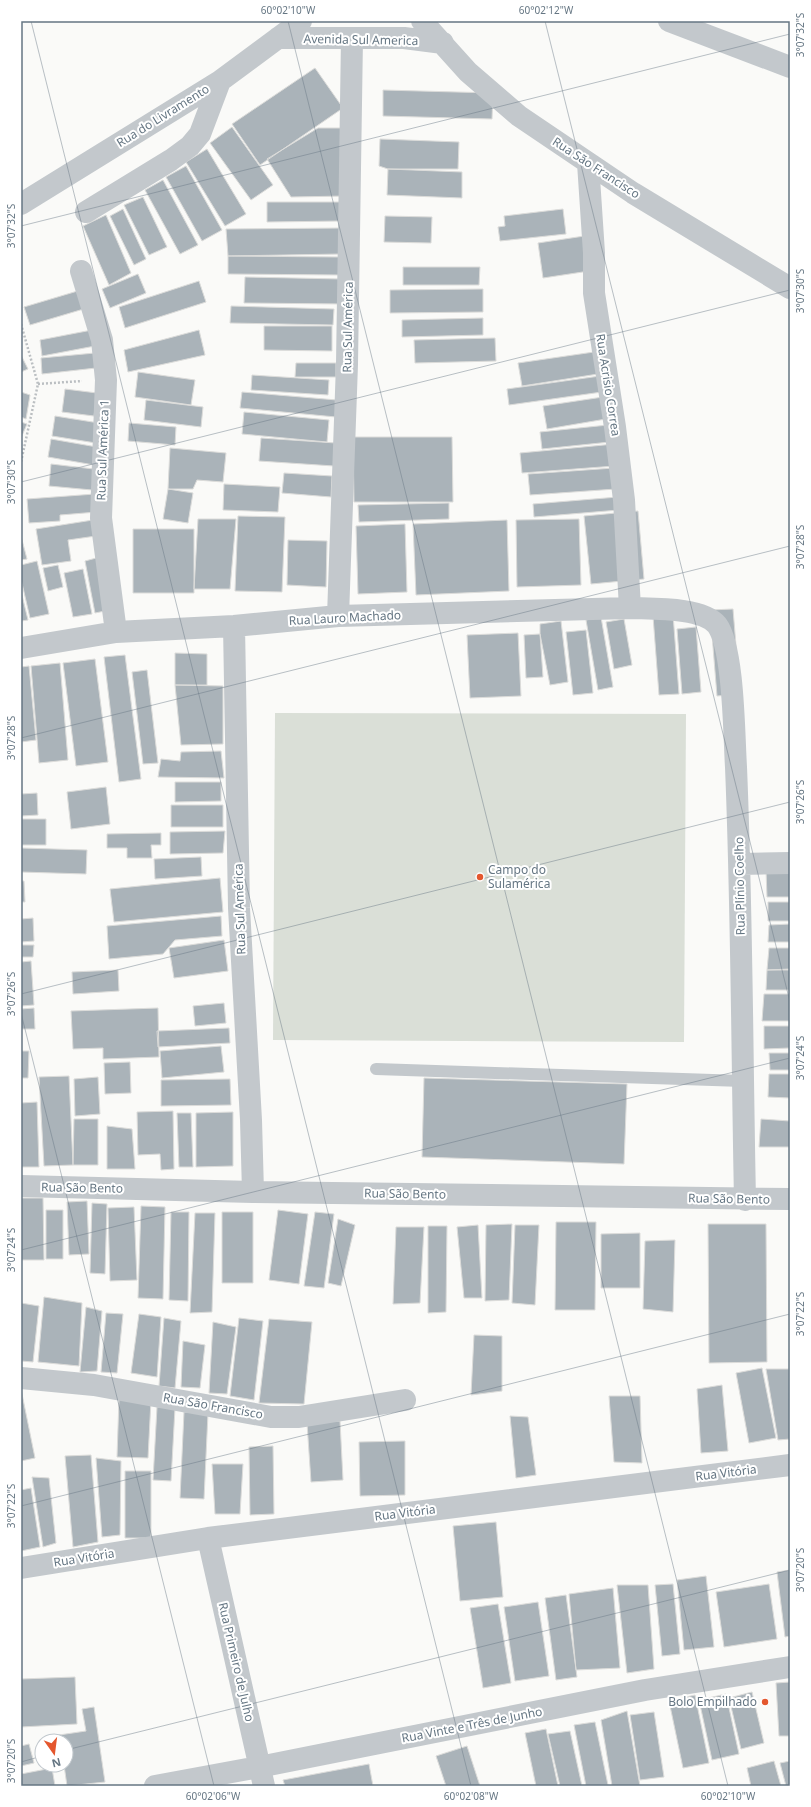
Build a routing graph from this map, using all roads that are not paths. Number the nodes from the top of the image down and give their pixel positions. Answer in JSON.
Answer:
{"nodes":[{"id":1,"x":301,"y":21,"type":"edge"},
{"id":2,"x":422,"y":21,"type":"edge"},
{"id":3,"x":669,"y":21,"type":"edge"},
{"id":4,"x":278,"y":30,"type":"edge"},
{"id":5,"x":352,"y":38,"type":"junction"},
{"id":6,"x":443,"y":43,"type":"junction"},
{"id":7,"x":790,"y":67,"type":"edge"},
{"id":8,"x":220,"y":81,"type":"junction"},
{"id":9,"x":588,"y":163,"type":"junction"},
{"id":10,"x":21,"y":204,"type":"edge"},
{"id":11,"x":86,"y":212,"type":"dead end"},
{"id":12,"x":81,"y":271,"type":"dead end"},
{"id":13,"x":790,"y":288,"type":"edge"},
{"id":14,"x":630,"y":608,"type":"junction"},
{"id":15,"x":671,"y":610,"type":"joint"},
{"id":16,"x":338,"y":616,"type":"junction"},
{"id":17,"x":234,"y":626,"type":"junction"},
{"id":18,"x":116,"y":632,"type":"junction"},
{"id":19,"x":21,"y":648,"type":"edge"},
{"id":20,"x":740,"y":864,"type":"junction"},
{"id":21,"x":790,"y":864,"type":"edge"},
{"id":22,"x":376,"y":1068,"type":"dead end"},
{"id":23,"x":743,"y":1081,"type":"junction"},
{"id":24,"x":21,"y":1186,"type":"edge"},
{"id":25,"x":253,"y":1192,"type":"junction"},
{"id":26,"x":790,"y":1199,"type":"edge"},
{"id":27,"x":744,"y":1200,"type":"junction"},
{"id":28,"x":21,"y":1378,"type":"edge"},
{"id":29,"x":406,"y":1400,"type":"dead end"},
{"id":30,"x":790,"y":1465,"type":"edge"},
{"id":31,"x":208,"y":1538,"type":"junction"},
{"id":32,"x":21,"y":1568,"type":"edge"},
{"id":33,"x":790,"y":1667,"type":"edge"},
{"id":34,"x":261,"y":1776,"type":"edge"},
{"id":35,"x":155,"y":1786,"type":"edge"}],
"edges":[{"from":1,"to":4,"type":"street","name":"Rua do Livramento"},
{"from":2,"to":6,"type":"street","name":"Rua São Francisco"},
{"from":3,"to":7,"type":"street"},
{"from":4,"to":5,"type":"street","name":"Avenida Sul America"},
{"from":4,"to":8,"type":"street","name":"Rua do Livramento"},
{"from":5,"to":6,"type":"street","name":"Avenida Sul America"},
{"from":5,"to":16,"type":"street","name":"Rua Sul América"},
{"from":6,"to":9,"type":"street","name":"Rua São Francisco"},
{"from":8,"to":10,"type":"street","name":"Rua do Livramento"},
{"from":8,"to":11,"type":"street"},
{"from":9,"to":13,"type":"street","name":"Rua São Francisco"},
{"from":9,"to":14,"type":"street","name":"Rua Acrisio Correa"},
{"from":12,"to":18,"type":"street","name":"Rua Sul América 1"},
{"from":14,"to":15,"type":"street","name":"Rua Lauro Machado"},
{"from":14,"to":16,"type":"street","name":"Rua Lauro Machado"},
{"from":15,"to":20,"type":"street","name":"Rua Plínio Coelho"},
{"from":16,"to":17,"type":"street","name":"Rua Lauro Machado"},
{"from":17,"to":18,"type":"street","name":"Rua Lauro Machado"},
{"from":17,"to":25,"type":"street","name":"Rua Sul América"},
{"from":18,"to":19,"type":"street","name":"Rua Lauro Machado"},
{"from":20,"to":21,"type":"street"},
{"from":20,"to":23,"type":"street","name":"Rua Plínio Coelho"},
{"from":22,"to":23,"type":"lane"},
{"from":23,"to":27,"type":"street","name":"Rua Plínio Coelho"},
{"from":24,"to":25,"type":"street","name":"Rua São Bento"},
{"from":25,"to":27,"type":"street","name":"Rua São Bento"},
{"from":26,"to":27,"type":"street","name":"Rua São Bento"},
{"from":28,"to":29,"type":"street","name":"Rua São Francisco"},
{"from":30,"to":31,"type":"street","name":"Rua Vitória"},
{"from":31,"to":32,"type":"street","name":"Rua Vitória"},
{"from":31,"to":34,"type":"street","name":"Rua Primeiro de Julho"},
{"from":33,"to":34,"type":"street","name":"Rua Vinte e Três de Junho"},
{"from":34,"to":35,"type":"street","name":"Rua Vinte e Três de Junho"}]}
